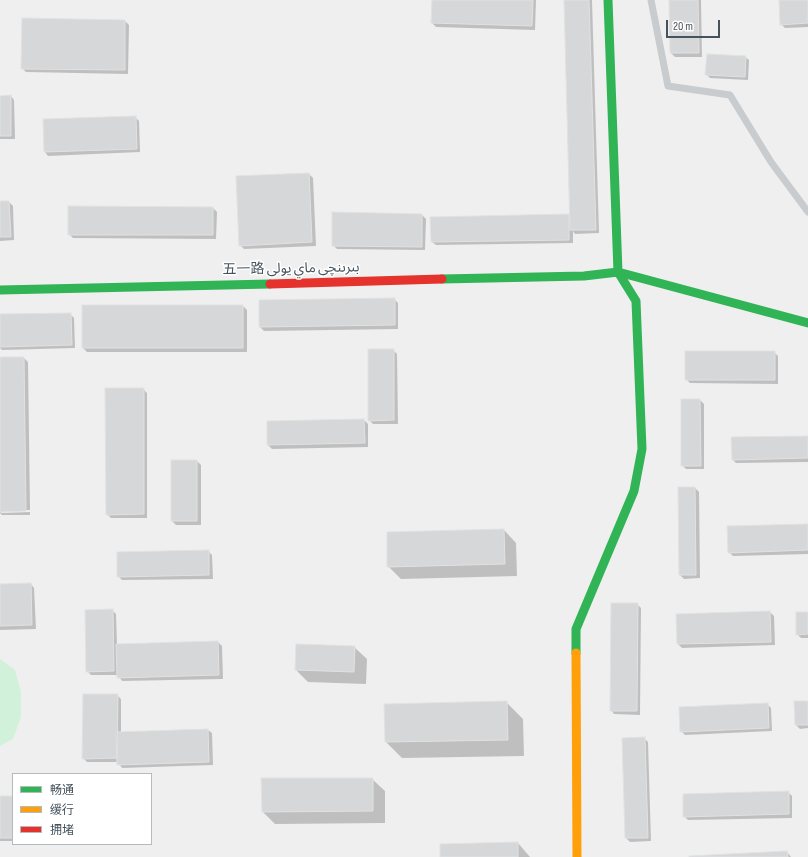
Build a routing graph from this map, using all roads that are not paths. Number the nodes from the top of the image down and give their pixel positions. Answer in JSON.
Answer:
{"nodes":[{"id":1,"x":608,"y":0,"type":"edge"},
{"id":2,"x":651,"y":0,"type":"edge"},
{"id":3,"x":808,"y":212,"type":"edge"},
{"id":4,"x":618,"y":272,"type":"junction"},
{"id":5,"x":0,"y":290,"type":"edge"},
{"id":6,"x":808,"y":323,"type":"edge"},
{"id":7,"x":577,"y":857,"type":"edge"}],
"edges":[{"from":1,"to":4,"type":"street"},
{"from":2,"to":3,"type":"lane"},
{"from":4,"to":5,"type":"street","name":"五一路 بىرىنچى ماي يولى"},
{"from":4,"to":6,"type":"street"},
{"from":4,"to":7,"type":"street"}]}
